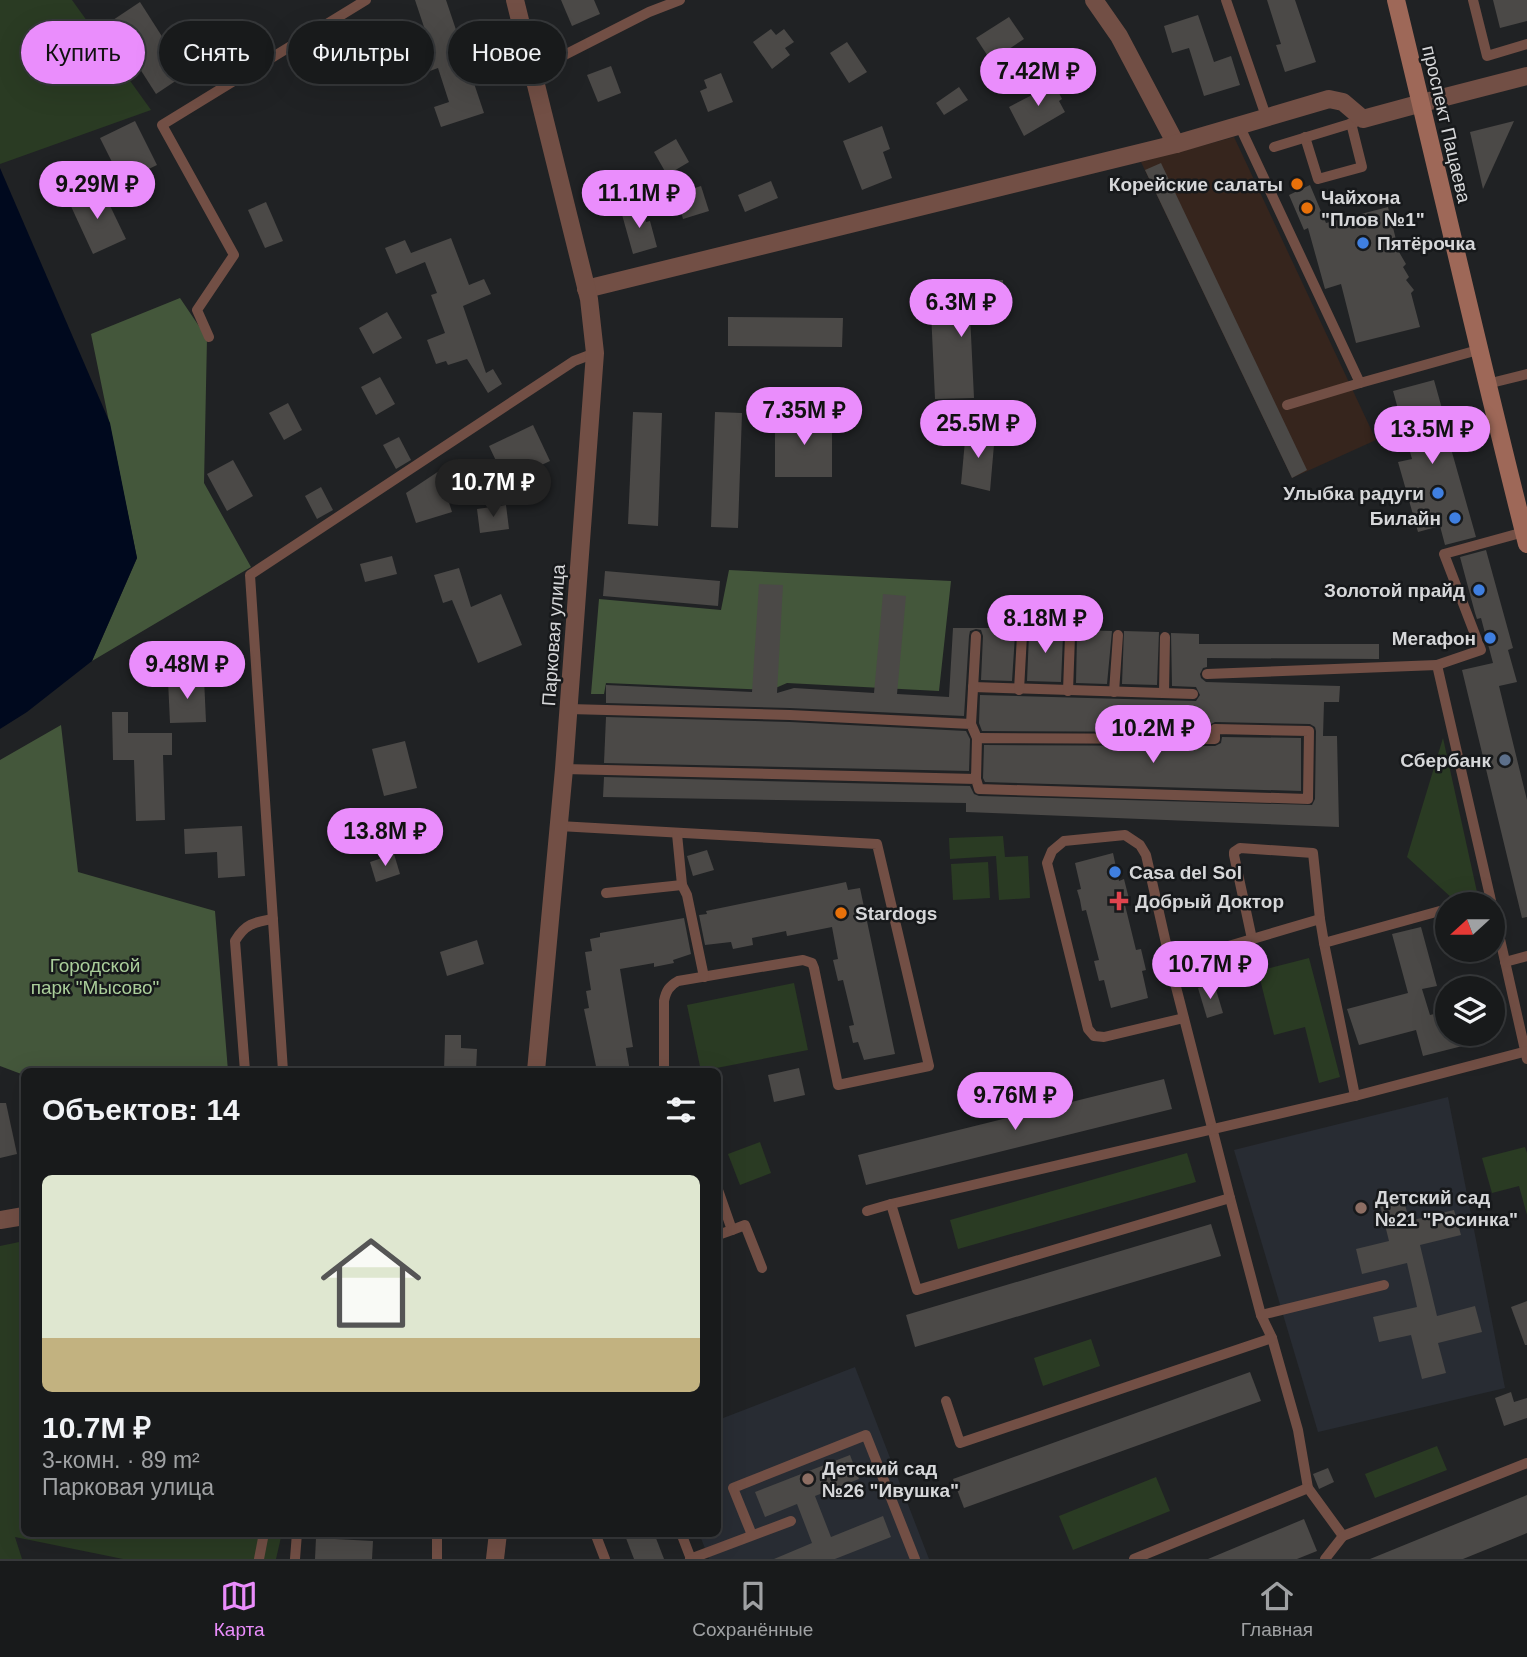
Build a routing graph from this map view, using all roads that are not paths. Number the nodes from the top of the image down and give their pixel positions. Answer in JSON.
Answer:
{"nodes":[{"id":1,"x":366,"y":0,"type":"edge"},
{"id":2,"x":515,"y":0,"type":"edge"},
{"id":3,"x":680,"y":0,"type":"edge"},
{"id":4,"x":1094,"y":0,"type":"edge"},
{"id":5,"x":1226,"y":0,"type":"edge"},
{"id":6,"x":1396,"y":0,"type":"edge"},
{"id":7,"x":1472,"y":0,"type":"edge"},
{"id":8,"x":520,"y":21,"type":"edge"},
{"id":9,"x":1527,"y":44,"type":"edge"},
{"id":10,"x":566,"y":54,"type":"edge"},
{"id":11,"x":1527,"y":76,"type":"edge"},
{"id":12,"x":536,"y":84,"type":"edge"},
{"id":13,"x":1422,"y":103,"type":"junction"},
{"id":14,"x":1267,"y":119,"type":"junction"},
{"id":15,"x":1357,"y":121,"type":"junction"},
{"id":16,"x":1240,"y":127,"type":"junction"},
{"id":17,"x":1305,"y":137,"type":"junction"},
{"id":18,"x":1177,"y":144,"type":"junction"},
{"id":19,"x":1274,"y":147,"type":"dead end"},
{"id":20,"x":586,"y":289,"type":"junction"},
{"id":21,"x":209,"y":337,"type":"dead end"},
{"id":22,"x":1478,"y":350,"type":"junction"},
{"id":23,"x":595,"y":353,"type":"junction"},
{"id":24,"x":1527,"y":374,"type":"edge"},
{"id":25,"x":1360,"y":383,"type":"junction"},
{"id":26,"x":1487,"y":384,"type":"junction"},
{"id":27,"x":1287,"y":405,"type":"dead end"},
{"id":28,"x":1525,"y":538,"type":"edge"},
{"id":29,"x":1022,"y":635,"type":"dead end"},
{"id":30,"x":1118,"y":635,"type":"dead end"},
{"id":31,"x":976,"y":636,"type":"dead end"},
{"id":32,"x":1070,"y":636,"type":"dead end"},
{"id":33,"x":1165,"y":637,"type":"dead end"},
{"id":34,"x":1437,"y":665,"type":"junction"},
{"id":35,"x":1207,"y":674,"type":"dead end"},
{"id":36,"x":973,"y":687,"type":"junction"},
{"id":37,"x":1019,"y":690,"type":"junction"},
{"id":38,"x":1068,"y":691,"type":"junction"},
{"id":39,"x":1114,"y":692,"type":"junction"},
{"id":40,"x":1164,"y":693,"type":"junction"},
{"id":41,"x":1193,"y":694,"type":"dead end"},
{"id":42,"x":569,"y":709,"type":"junction"},
{"id":43,"x":971,"y":724,"type":"junction"},
{"id":44,"x":977,"y":738,"type":"junction"},
{"id":45,"x":564,"y":769,"type":"junction"},
{"id":46,"x":976,"y":779,"type":"junction"},
{"id":47,"x":559,"y":826,"type":"junction"},
{"id":48,"x":677,"y":834,"type":"junction"},
{"id":49,"x":682,"y":885,"type":"junction"},
{"id":50,"x":1489,"y":892,"type":"edge"},
{"id":51,"x":606,"y":893,"type":"dead end"},
{"id":52,"x":1435,"y":912,"type":"edge"},
{"id":53,"x":273,"y":919,"type":"junction"},
{"id":54,"x":1320,"y":919,"type":"junction"},
{"id":55,"x":1252,"y":939,"type":"junction"},
{"id":56,"x":1324,"y":943,"type":"junction"},
{"id":57,"x":1527,"y":956,"type":"edge"},
{"id":58,"x":1505,"y":958,"type":"edge"},
{"id":59,"x":1506,"y":962,"type":"junction"},
{"id":60,"x":1171,"y":963,"type":"junction"},
{"id":61,"x":704,"y":977,"type":"junction"},
{"id":62,"x":1184,"y":1018,"type":"junction"},
{"id":63,"x":1526,"y":1054,"type":"edge"},
{"id":64,"x":246,"y":1068,"type":"edge"},
{"id":65,"x":283,"y":1068,"type":"edge"},
{"id":66,"x":536,"y":1068,"type":"edge"},
{"id":67,"x":664,"y":1068,"type":"edge"},
{"id":68,"x":1355,"y":1096,"type":"junction"},
{"id":69,"x":1212,"y":1128,"type":"junction"},
{"id":70,"x":1230,"y":1198,"type":"junction"},
{"id":71,"x":721,"y":1199,"type":"edge"},
{"id":72,"x":891,"y":1205,"type":"junction"},
{"id":73,"x":867,"y":1210,"type":"dead end"},
{"id":74,"x":21,"y":1216,"type":"edge"},
{"id":75,"x":0,"y":1220,"type":"edge"},
{"id":76,"x":732,"y":1230,"type":"junction"},
{"id":77,"x":721,"y":1235,"type":"edge"},
{"id":78,"x":762,"y":1268,"type":"dead end"},
{"id":79,"x":1384,"y":1285,"type":"dead end"},
{"id":80,"x":1261,"y":1315,"type":"junction"},
{"id":81,"x":1272,"y":1338,"type":"junction"},
{"id":82,"x":946,"y":1401,"type":"dead end"},
{"id":83,"x":1527,"y":1463,"type":"edge"},
{"id":84,"x":1308,"y":1488,"type":"junction"},
{"id":85,"x":791,"y":1521,"type":"dead end"},
{"id":86,"x":752,"y":1535,"type":"junction"},
{"id":87,"x":1343,"y":1536,"type":"junction"},
{"id":88,"x":263,"y":1537,"type":"edge"},
{"id":89,"x":297,"y":1537,"type":"edge"},
{"id":90,"x":437,"y":1537,"type":"edge"},
{"id":91,"x":498,"y":1537,"type":"edge"},
{"id":92,"x":597,"y":1537,"type":"edge"},
{"id":93,"x":682,"y":1537,"type":"edge"},
{"id":94,"x":718,"y":1548,"type":"junction"},
{"id":95,"x":259,"y":1559,"type":"edge"},
{"id":96,"x":295,"y":1559,"type":"edge"},
{"id":97,"x":437,"y":1559,"type":"edge"},
{"id":98,"x":495,"y":1559,"type":"edge"},
{"id":99,"x":605,"y":1559,"type":"edge"},
{"id":100,"x":690,"y":1559,"type":"edge"},
{"id":101,"x":723,"y":1559,"type":"edge"},
{"id":102,"x":915,"y":1559,"type":"edge"},
{"id":103,"x":1134,"y":1559,"type":"edge"},
{"id":104,"x":1325,"y":1559,"type":"edge"}],
"edges":[{"from":1,"to":21,"type":"lane"},
{"from":2,"to":8,"type":"street","name":"Парковая улица"},
{"from":3,"to":10,"type":"lane"},
{"from":4,"to":18,"type":"street"},
{"from":5,"to":14,"type":"lane"},
{"from":6,"to":13,"type":"main road","name":"проспект Пацаева"},
{"from":7,"to":9,"type":"lane"},
{"from":11,"to":13,"type":"street"},
{"from":12,"to":20,"type":"street","name":"Парковая улица"},
{"from":13,"to":15,"type":"street"},
{"from":13,"to":22,"type":"main road","name":"проспект Пацаева"},
{"from":14,"to":15,"type":"street"},
{"from":14,"to":16,"type":"street"},
{"from":15,"to":17,"type":"lane"},
{"from":15,"to":17,"type":"lane"},
{"from":16,"to":18,"type":"street"},
{"from":16,"to":25,"type":"lane"},
{"from":17,"to":19,"type":"lane"},
{"from":18,"to":20,"type":"street"},
{"from":20,"to":23,"type":"street","name":"Парковая улица"},
{"from":22,"to":25,"type":"lane"},
{"from":22,"to":26,"type":"main road","name":"проспект Пацаева"},
{"from":23,"to":42,"type":"street","name":"Парковая улица"},
{"from":23,"to":53,"type":"lane"},
{"from":24,"to":26,"type":"lane"},
{"from":25,"to":27,"type":"lane"},
{"from":26,"to":28,"type":"main road","name":"проспект Пацаева"},
{"from":28,"to":34,"type":"lane"},
{"from":29,"to":37,"type":"lane"},
{"from":30,"to":39,"type":"lane"},
{"from":31,"to":36,"type":"lane"},
{"from":32,"to":38,"type":"lane"},
{"from":33,"to":40,"type":"lane"},
{"from":34,"to":35,"type":"lane"},
{"from":34,"to":50,"type":"lane"},
{"from":36,"to":37,"type":"lane"},
{"from":36,"to":43,"type":"lane"},
{"from":37,"to":38,"type":"lane"},
{"from":38,"to":39,"type":"lane"},
{"from":39,"to":40,"type":"lane"},
{"from":40,"to":41,"type":"lane"},
{"from":42,"to":43,"type":"lane"},
{"from":42,"to":45,"type":"street","name":"Парковая улица"},
{"from":43,"to":44,"type":"lane"},
{"from":44,"to":46,"type":"lane"},
{"from":44,"to":46,"type":"lane"},
{"from":45,"to":46,"type":"lane"},
{"from":45,"to":47,"type":"street","name":"Парковая улица"},
{"from":47,"to":48,"type":"lane"},
{"from":47,"to":66,"type":"street","name":"Парковая улица"},
{"from":48,"to":49,"type":"lane"},
{"from":48,"to":61,"type":"lane"},
{"from":49,"to":51,"type":"lane"},
{"from":49,"to":61,"type":"lane"},
{"from":52,"to":56,"type":"lane"},
{"from":53,"to":64,"type":"lane"},
{"from":53,"to":65,"type":"lane"},
{"from":54,"to":55,"type":"lane"},
{"from":54,"to":55,"type":"lane"},
{"from":54,"to":56,"type":"lane"},
{"from":55,"to":60,"type":"lane"},
{"from":56,"to":68,"type":"lane"},
{"from":57,"to":59,"type":"lane"},
{"from":58,"to":59,"type":"lane"},
{"from":59,"to":63,"type":"lane"},
{"from":60,"to":62,"type":"lane"},
{"from":60,"to":62,"type":"lane"},
{"from":61,"to":67,"type":"lane"},
{"from":62,"to":69,"type":"lane"},
{"from":63,"to":68,"type":"lane"},
{"from":68,"to":69,"type":"lane"},
{"from":69,"to":70,"type":"lane"},
{"from":69,"to":72,"type":"lane"},
{"from":70,"to":72,"type":"lane"},
{"from":70,"to":80,"type":"lane"},
{"from":71,"to":76,"type":"lane"},
{"from":72,"to":73,"type":"lane"},
{"from":74,"to":75,"type":"street"},
{"from":76,"to":77,"type":"lane"},
{"from":76,"to":78,"type":"lane"},
{"from":79,"to":80,"type":"lane"},
{"from":80,"to":81,"type":"lane"},
{"from":81,"to":82,"type":"lane"},
{"from":81,"to":84,"type":"lane"},
{"from":83,"to":87,"type":"lane"},
{"from":84,"to":87,"type":"lane"},
{"from":84,"to":103,"type":"lane"},
{"from":85,"to":86,"type":"lane"},
{"from":86,"to":94,"type":"lane"},
{"from":86,"to":102,"type":"lane"},
{"from":87,"to":104,"type":"lane"},
{"from":88,"to":95,"type":"lane"},
{"from":89,"to":96,"type":"lane"},
{"from":90,"to":97,"type":"lane"},
{"from":91,"to":98,"type":"street"},
{"from":92,"to":99,"type":"lane"},
{"from":93,"to":100,"type":"lane"},
{"from":94,"to":100,"type":"lane"},
{"from":94,"to":101,"type":"lane"}]}
